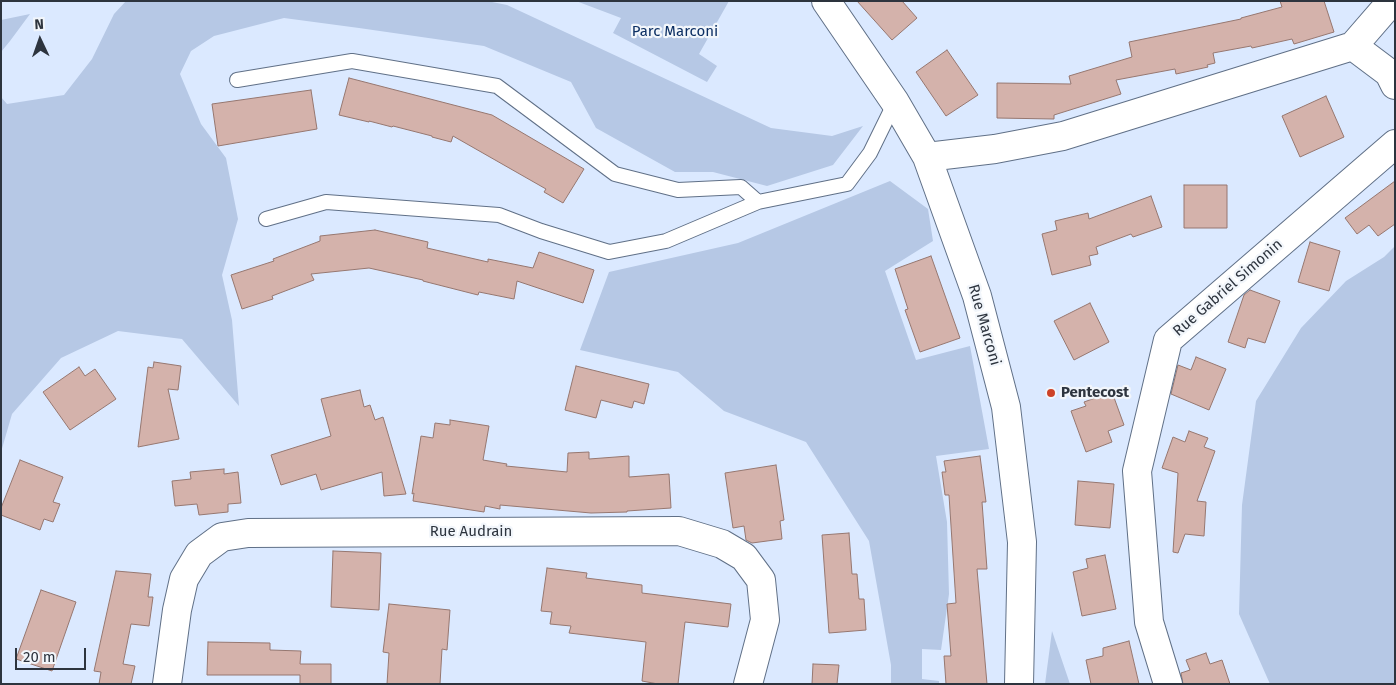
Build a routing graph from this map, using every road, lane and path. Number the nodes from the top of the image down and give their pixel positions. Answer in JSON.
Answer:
{"nodes":[{"id":1,"x":826,"y":1,"type":"edge"},
{"id":2,"x":1392,"y":1,"type":"edge"},
{"id":3,"x":1353,"y":46,"type":"junction"},
{"id":4,"x":237,"y":80,"type":"dead end"},
{"id":5,"x":1395,"y":84,"type":"edge"},
{"id":6,"x":895,"y":102,"type":"junction"},
{"id":7,"x":1395,"y":144,"type":"edge"},
{"id":8,"x":927,"y":156,"type":"junction"},
{"id":9,"x":758,"y":202,"type":"junction"},
{"id":10,"x":266,"y":219,"type":"dead end"},
{"id":11,"x":167,"y":684,"type":"edge"},
{"id":12,"x":748,"y":684,"type":"edge"},
{"id":13,"x":1019,"y":684,"type":"edge"},
{"id":14,"x":1168,"y":684,"type":"edge"}],
"edges":[{"from":1,"to":6,"type":"street","name":"Rue Marconi"},
{"from":2,"to":3,"type":"street"},
{"from":3,"to":5,"type":"street"},
{"from":3,"to":8,"type":"street"},
{"from":4,"to":9,"type":"lane"},
{"from":6,"to":8,"type":"street","name":"Rue Marconi"},
{"from":6,"to":9,"type":"lane"},
{"from":7,"to":14,"type":"street","name":"Rue Gabriel Simonin"},
{"from":8,"to":13,"type":"street","name":"Rue Marconi"},
{"from":9,"to":10,"type":"lane"},
{"from":11,"to":12,"type":"street","name":"Rue Audrain"}]}
